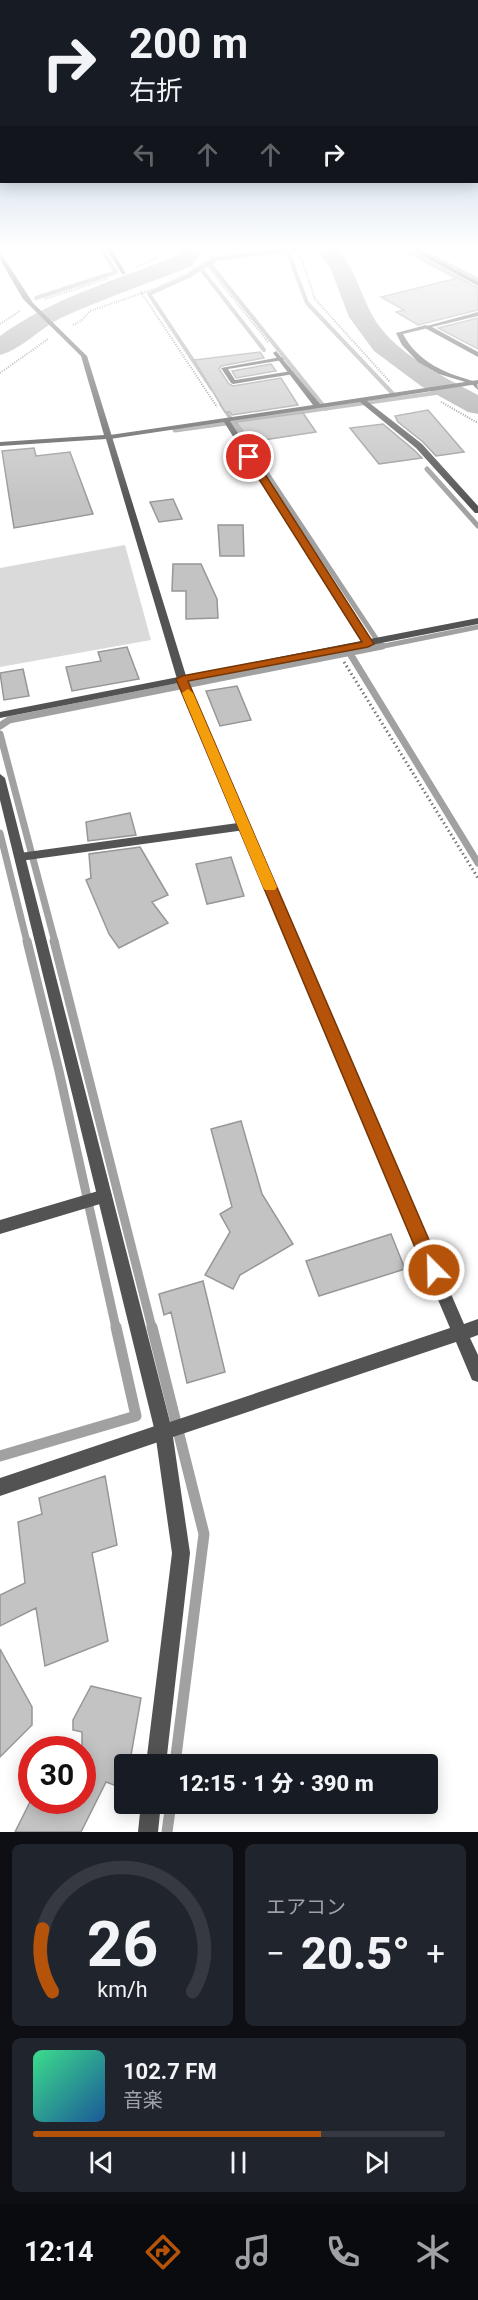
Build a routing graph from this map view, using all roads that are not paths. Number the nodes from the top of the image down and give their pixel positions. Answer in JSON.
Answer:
{"nodes":[{"id":1,"x":64,"y":334,"type":"edge"},
{"id":2,"x":400,"y":334,"type":"edge"},
{"id":3,"x":440,"y":334,"type":"edge"},
{"id":4,"x":478,"y":355,"type":"edge"},
{"id":5,"x":292,"y":374,"type":"junction"},
{"id":6,"x":475,"y":384,"type":"edge"},
{"id":7,"x":362,"y":400,"type":"junction"},
{"id":8,"x":318,"y":406,"type":"junction"},
{"id":9,"x":226,"y":420,"type":"junction"},
{"id":10,"x":110,"y":437,"type":"junction"},
{"id":11,"x":0,"y":444,"type":"edge"},
{"id":12,"x":478,"y":511,"type":"edge"},
{"id":13,"x":478,"y":621,"type":"edge"},
{"id":14,"x":368,"y":644,"type":"junction"},
{"id":15,"x":182,"y":679,"type":"junction"},
{"id":16,"x":0,"y":715,"type":"edge"},
{"id":17,"x":0,"y":778,"type":"edge"},
{"id":18,"x":244,"y":826,"type":"junction"},
{"id":19,"x":20,"y":857,"type":"junction"},
{"id":20,"x":105,"y":1196,"type":"junction"},
{"id":21,"x":0,"y":1227,"type":"edge"},
{"id":22,"x":478,"y":1327,"type":"edge"},
{"id":23,"x":461,"y":1333,"type":"junction"},
{"id":24,"x":478,"y":1374,"type":"edge"},
{"id":25,"x":164,"y":1432,"type":"junction"},
{"id":26,"x":0,"y":1487,"type":"edge"},
{"id":27,"x":157,"y":1754,"type":"edge"},
{"id":28,"x":149,"y":1814,"type":"edge"},
{"id":29,"x":147,"y":1832,"type":"edge"}],
"edges":[{"from":1,"to":10,"type":"street"},
{"from":2,"to":6,"type":"street"},
{"from":3,"to":4,"type":"street"},
{"from":5,"to":5,"type":"street"},
{"from":5,"to":8,"type":"street"},
{"from":6,"to":7,"type":"street"},
{"from":7,"to":8,"type":"street"},
{"from":7,"to":12,"type":"street"},
{"from":8,"to":9,"type":"street"},
{"from":9,"to":10,"type":"street"},
{"from":9,"to":14,"type":"street"},
{"from":10,"to":11,"type":"street"},
{"from":10,"to":15,"type":"street"},
{"from":13,"to":14,"type":"street"},
{"from":14,"to":15,"type":"street"},
{"from":15,"to":16,"type":"street"},
{"from":15,"to":18,"type":"street"},
{"from":17,"to":19,"type":"street"},
{"from":18,"to":19,"type":"street"},
{"from":18,"to":23,"type":"street"},
{"from":19,"to":20,"type":"street"},
{"from":20,"to":21,"type":"street"},
{"from":20,"to":25,"type":"street"},
{"from":22,"to":23,"type":"street"},
{"from":23,"to":24,"type":"street"},
{"from":23,"to":25,"type":"street"},
{"from":25,"to":26,"type":"street"},
{"from":25,"to":27,"type":"street"},
{"from":28,"to":29,"type":"street"}]}
